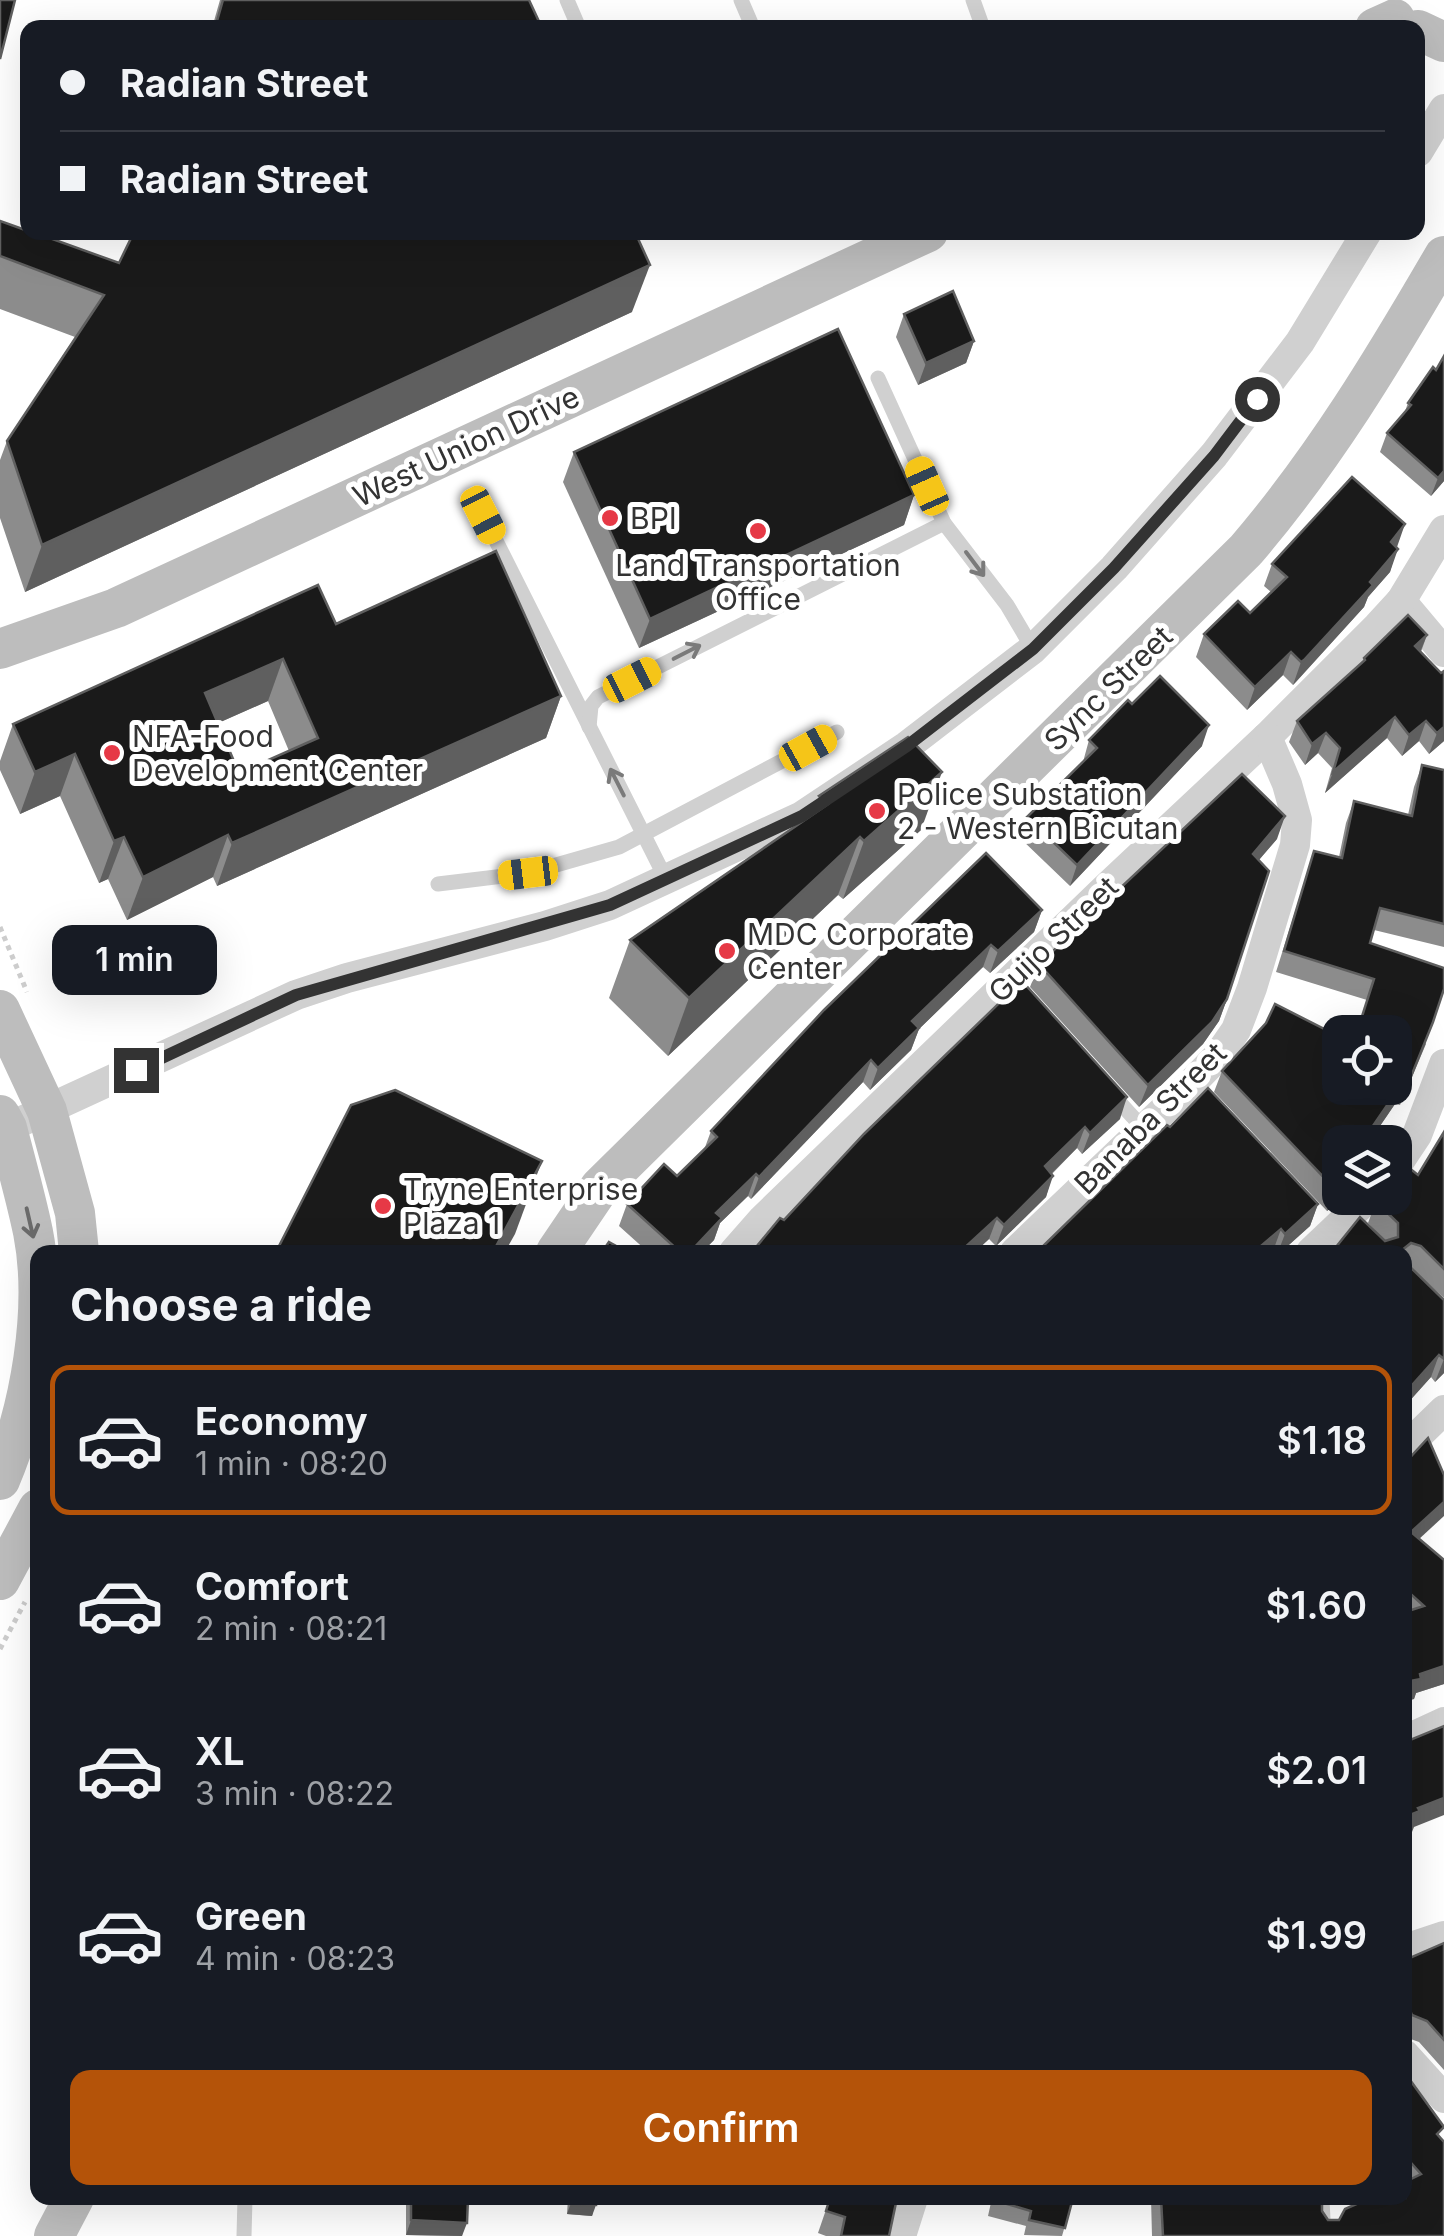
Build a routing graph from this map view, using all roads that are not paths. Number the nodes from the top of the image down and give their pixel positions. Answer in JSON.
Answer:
{"nodes":[{"id":1,"x":1444,"y":108,"type":"edge"},
{"id":2,"x":1425,"y":140,"type":"edge"},
{"id":3,"x":911,"y":240,"type":"edge"},
{"id":4,"x":1363,"y":240,"type":"edge"},
{"id":5,"x":1444,"y":256,"type":"edge"},
{"id":6,"x":878,"y":378,"type":"dead end"},
{"id":7,"x":483,"y":515,"type":"dead end"},
{"id":8,"x":944,"y":523,"type":"junction"},
{"id":9,"x":1444,"y":530,"type":"edge"},
{"id":10,"x":1401,"y":600,"type":"junction"},
{"id":11,"x":1033,"y":649,"type":"junction"},
{"id":12,"x":0,"y":650,"type":"edge"},
{"id":13,"x":1444,"y":652,"type":"edge"},
{"id":14,"x":588,"y":727,"type":"junction"},
{"id":15,"x":837,"y":732,"type":"dead end"},
{"id":16,"x":1267,"y":738,"type":"junction"},
{"id":17,"x":644,"y":836,"type":"junction"},
{"id":18,"x":667,"y":880,"type":"junction"},
{"id":19,"x":438,"y":884,"type":"dead end"},
{"id":20,"x":0,"y":1010,"type":"edge"},
{"id":21,"x":1444,"y":1064,"type":"edge"},
{"id":22,"x":1103,"y":1084,"type":"edge"},
{"id":23,"x":47,"y":1111,"type":"junction"},
{"id":24,"x":2,"y":1125,"type":"edge"},
{"id":25,"x":1143,"y":1128,"type":"junction"},
{"id":26,"x":1412,"y":1140,"type":"edge"},
{"id":27,"x":34,"y":1245,"type":"edge"},
{"id":28,"x":78,"y":1245,"type":"edge"},
{"id":29,"x":561,"y":1245,"type":"edge"},
{"id":30,"x":740,"y":1245,"type":"edge"},
{"id":31,"x":1022,"y":1245,"type":"edge"},
{"id":32,"x":30,"y":1371,"type":"edge"},
{"id":33,"x":1444,"y":1410,"type":"edge"},
{"id":34,"x":1412,"y":1441,"type":"edge"},
{"id":35,"x":0,"y":1480,"type":"edge"},
{"id":36,"x":30,"y":1536,"type":"edge"},
{"id":37,"x":15,"y":1586,"type":"edge"},
{"id":38,"x":1444,"y":1722,"type":"edge"},
{"id":39,"x":1412,"y":1737,"type":"edge"},
{"id":40,"x":1444,"y":1936,"type":"edge"},
{"id":41,"x":1412,"y":1947,"type":"edge"},
{"id":42,"x":1412,"y":2063,"type":"edge"},
{"id":43,"x":1444,"y":2098,"type":"edge"},
{"id":44,"x":70,"y":2205,"type":"edge"},
{"id":45,"x":245,"y":2205,"type":"edge"},
{"id":46,"x":912,"y":2205,"type":"edge"},
{"id":47,"x":1322,"y":2205,"type":"edge"},
{"id":48,"x":54,"y":2236,"type":"edge"},
{"id":49,"x":244,"y":2236,"type":"edge"},
{"id":50,"x":901,"y":2236,"type":"edge"},
{"id":51,"x":1324,"y":2236,"type":"edge"}],
"edges":[{"from":1,"to":2,"type":"street"},
{"from":3,"to":12,"type":"street","name":"West Union Drive"},
{"from":4,"to":11,"type":"street"},
{"from":5,"to":29,"type":"street","name":"Sync Street"},
{"from":6,"to":8,"type":"lane"},
{"from":7,"to":14,"type":"lane"},
{"from":8,"to":11,"type":"lane","one_way":true},
{"from":14,"to":8,"type":"lane","one_way":true},
{"from":9,"to":10,"type":"street","name":"Guijo Street"},
{"from":10,"to":13,"type":"street"},
{"from":10,"to":16,"type":"street","name":"Guijo Street"},
{"from":11,"to":18,"type":"street"},
{"from":17,"to":14,"type":"lane","one_way":true},
{"from":15,"to":17,"type":"lane"},
{"from":16,"to":25,"type":"street","name":"Banaba Street"},
{"from":16,"to":30,"type":"street","name":"Guijo Street"},
{"from":17,"to":18,"type":"lane"},
{"from":17,"to":19,"type":"lane"},
{"from":18,"to":23,"type":"street"},
{"from":20,"to":23,"type":"street"},
{"from":21,"to":26,"type":"street"},
{"from":22,"to":25,"type":"lane"},
{"from":23,"to":24,"type":"street"},
{"from":23,"to":28,"type":"street"},
{"from":24,"to":27,"type":"street","one_way":true},
{"from":25,"to":31,"type":"street","name":"Banaba Street"},
{"from":32,"to":35,"type":"street","one_way":true},
{"from":33,"to":34,"type":"street"},
{"from":36,"to":37,"type":"street"},
{"from":38,"to":39,"type":"street"},
{"from":40,"to":41,"type":"street"},
{"from":42,"to":43,"type":"street"},
{"from":44,"to":48,"type":"street"},
{"from":45,"to":49,"type":"lane"},
{"from":46,"to":50,"type":"street"},
{"from":47,"to":51,"type":"lane"}]}
